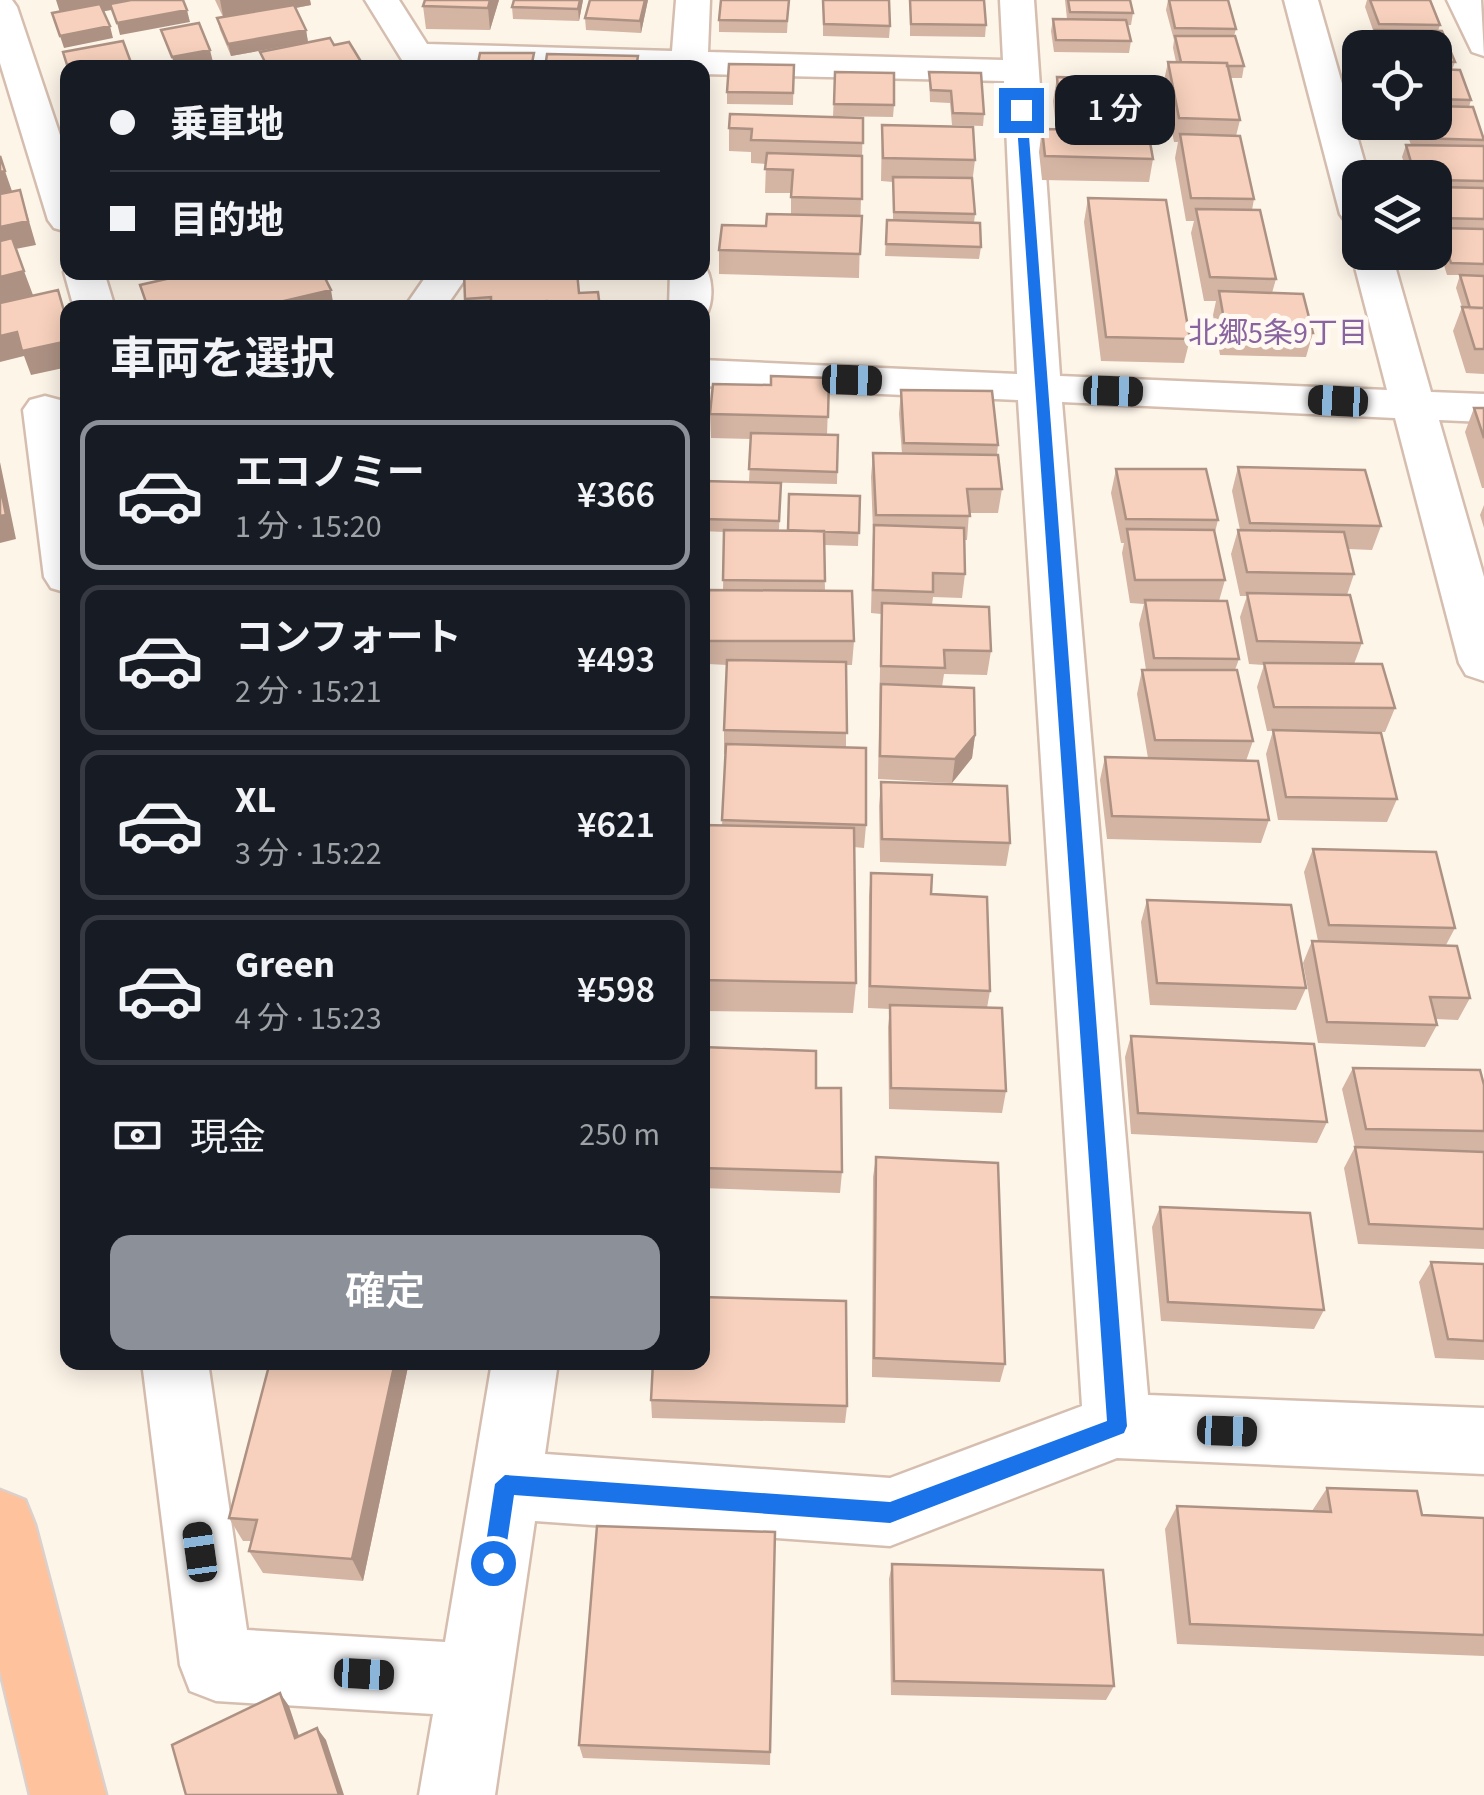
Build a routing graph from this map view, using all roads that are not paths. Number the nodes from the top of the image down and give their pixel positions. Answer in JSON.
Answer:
{"nodes":[{"id":1,"x":382,"y":0,"type":"edge"},
{"id":2,"x":693,"y":0,"type":"edge"},
{"id":3,"x":1017,"y":0,"type":"edge"},
{"id":4,"x":1301,"y":0,"type":"edge"},
{"id":5,"x":1464,"y":0,"type":"edge"},
{"id":6,"x":0,"y":7,"type":"edge"},
{"id":7,"x":1484,"y":46,"type":"edge"},
{"id":8,"x":420,"y":60,"type":"edge"},
{"id":9,"x":689,"y":60,"type":"edge"},
{"id":10,"x":710,"y":64,"type":"edge"},
{"id":11,"x":1019,"y":71,"type":"junction"},
{"id":12,"x":1345,"y":160,"type":"edge"},
{"id":13,"x":60,"y":195,"type":"edge"},
{"id":14,"x":1375,"y":270,"type":"edge"},
{"id":15,"x":710,"y":373,"type":"edge"},
{"id":16,"x":1038,"y":388,"type":"junction"},
{"id":17,"x":1412,"y":404,"type":"junction"},
{"id":18,"x":1484,"y":408,"type":"edge"},
{"id":19,"x":56,"y":409,"type":"edge"},
{"id":20,"x":0,"y":412,"type":"edge"},
{"id":21,"x":60,"y":465,"type":"edge"},
{"id":22,"x":1484,"y":663,"type":"edge"},
{"id":23,"x":176,"y":1370,"type":"edge"},
{"id":24,"x":525,"y":1370,"type":"edge"},
{"id":25,"x":1117,"y":1426,"type":"junction"},
{"id":26,"x":1484,"y":1441,"type":"edge"},
{"id":27,"x":505,"y":1484,"type":"junction"},
{"id":28,"x":0,"y":1525,"type":"edge"},
{"id":29,"x":476,"y":1680,"type":"junction"},
{"id":30,"x":68,"y":1795,"type":"edge"},
{"id":31,"x":457,"y":1795,"type":"edge"}],
"edges":[{"from":1,"to":8,"type":"street"},
{"from":2,"to":9,"type":"street"},
{"from":3,"to":11,"type":"street"},
{"from":4,"to":12,"type":"street"},
{"from":5,"to":7,"type":"street"},
{"from":6,"to":13,"type":"street"},
{"from":10,"to":11,"type":"street"},
{"from":11,"to":16,"type":"street"},
{"from":14,"to":17,"type":"street"},
{"from":15,"to":16,"type":"street"},
{"from":16,"to":17,"type":"street"},
{"from":16,"to":25,"type":"street"},
{"from":17,"to":18,"type":"street"},
{"from":17,"to":22,"type":"street"},
{"from":19,"to":20,"type":"street"},
{"from":19,"to":21,"type":"street"},
{"from":23,"to":29,"type":"street"},
{"from":24,"to":27,"type":"street"},
{"from":25,"to":26,"type":"street"},
{"from":25,"to":27,"type":"street"},
{"from":27,"to":29,"type":"street"},
{"from":28,"to":30,"type":"highway"},
{"from":29,"to":31,"type":"street"}]}
